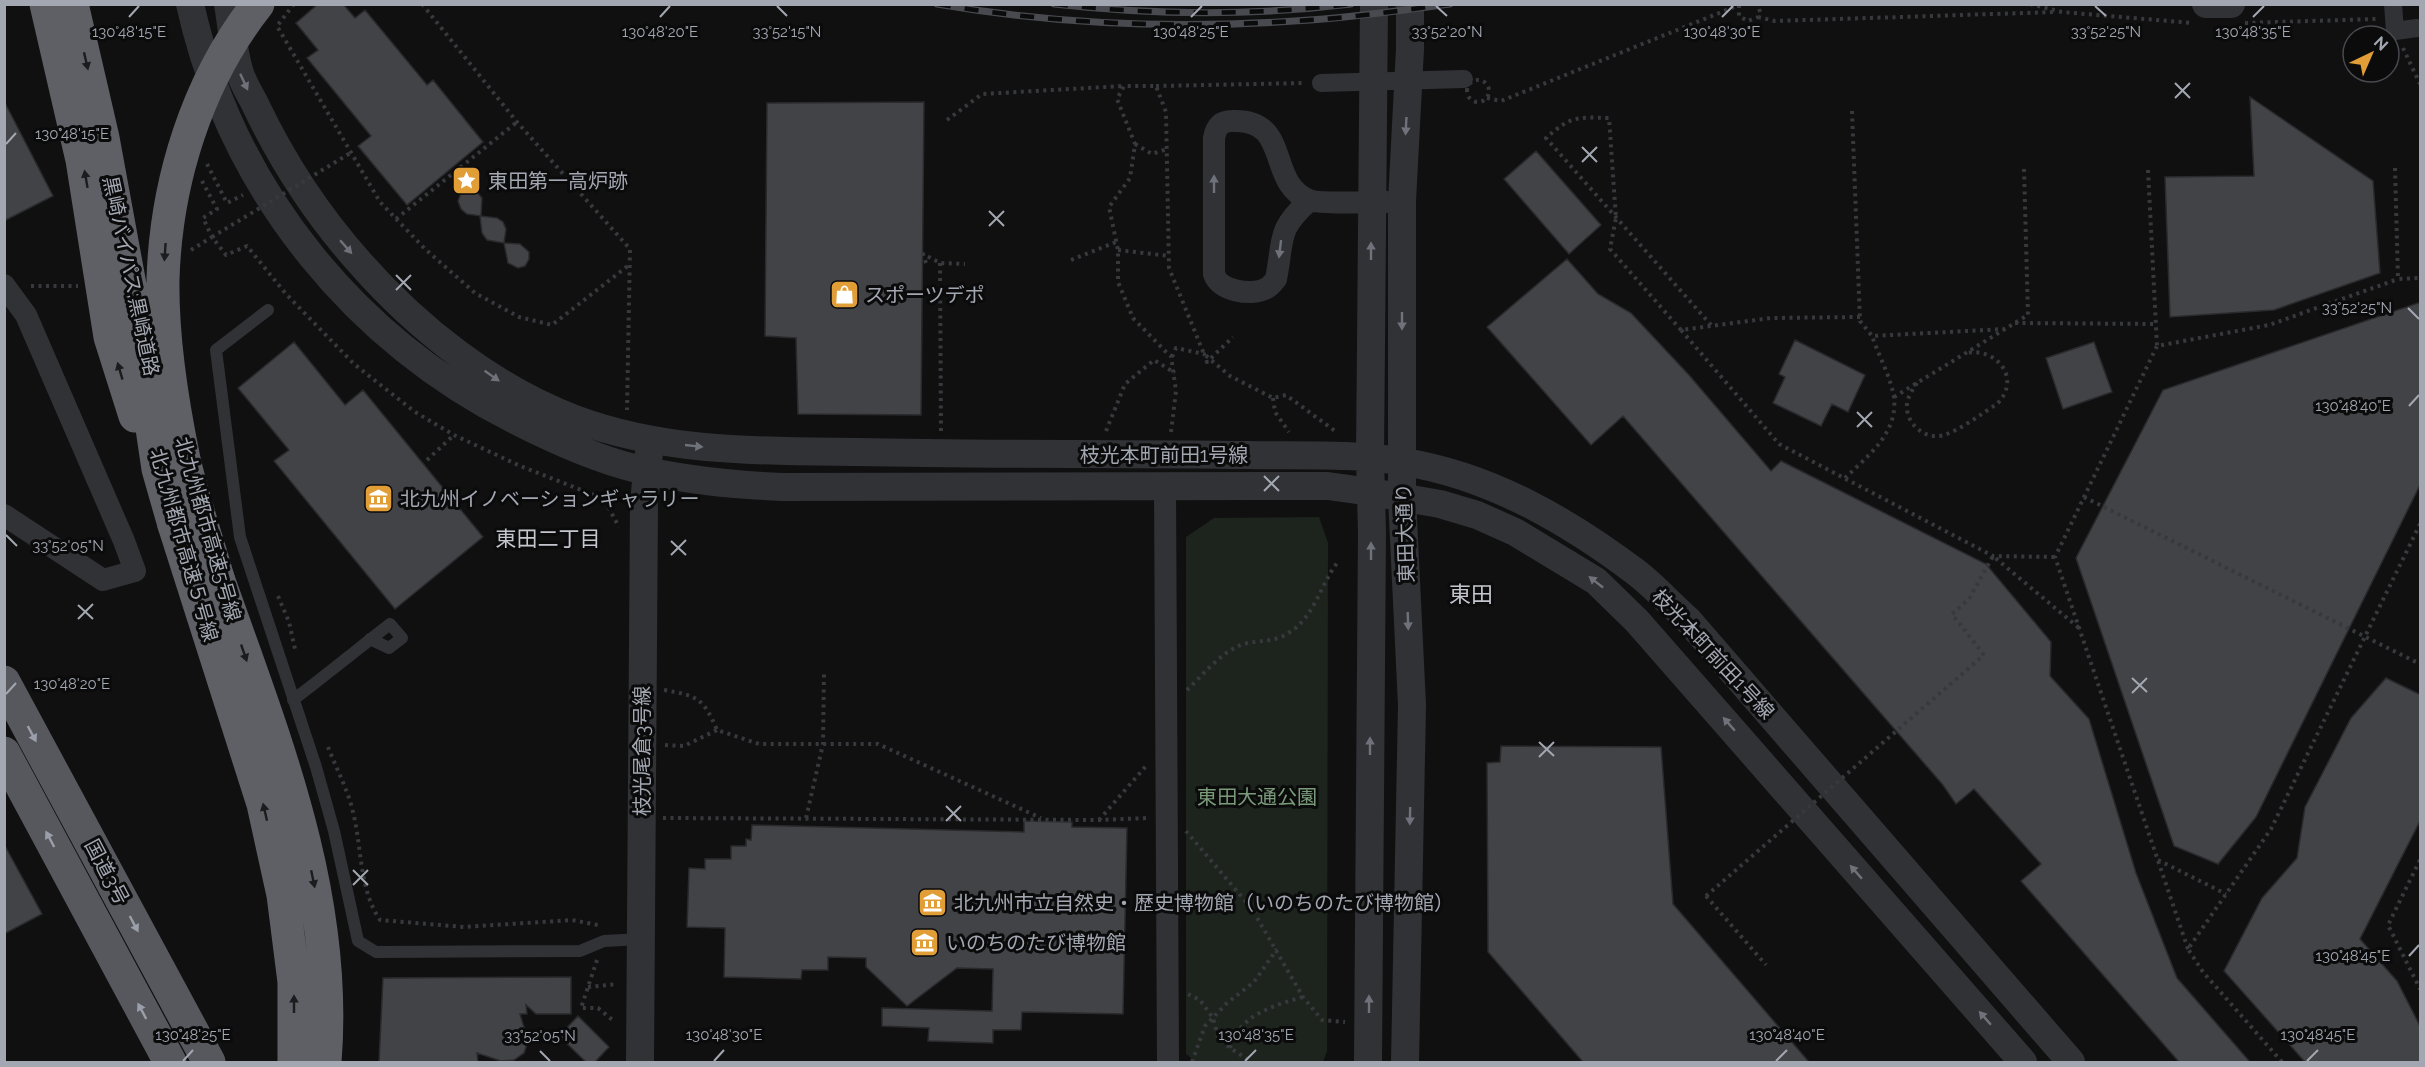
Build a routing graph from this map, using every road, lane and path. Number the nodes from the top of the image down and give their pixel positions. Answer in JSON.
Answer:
{"nodes":[{"id":1,"x":46,"y":4,"type":"edge"},
{"id":2,"x":72,"y":4,"type":"edge"},
{"id":3,"x":190,"y":4,"type":"edge"},
{"id":4,"x":228,"y":4,"type":"edge"},
{"id":5,"x":239,"y":4,"type":"edge"},
{"id":6,"x":258,"y":4,"type":"edge"},
{"id":7,"x":294,"y":4,"type":"edge"},
{"id":8,"x":422,"y":4,"type":"edge"},
{"id":9,"x":1374,"y":4,"type":"edge"},
{"id":10,"x":1410,"y":4,"type":"edge"},
{"id":11,"x":1758,"y":4,"type":"edge"},
{"id":12,"x":2206,"y":4,"type":"edge"},
{"id":13,"x":2231,"y":4,"type":"edge"},
{"id":14,"x":2393,"y":4,"type":"edge"},
{"id":15,"x":1739,"y":5,"type":"edge"},
{"id":16,"x":2062,"y":12,"type":"dead end"},
{"id":17,"x":1758,"y":17,"type":"junction"},
{"id":18,"x":2394,"y":24,"type":"edge"},
{"id":19,"x":2417,"y":28,"type":"dead end"},
{"id":20,"x":2401,"y":30,"type":"edge"},
{"id":21,"x":2401,"y":44,"type":"edge"},
{"id":22,"x":1464,"y":79,"type":"dead end"},
{"id":23,"x":1322,"y":82,"type":"joint"},
{"id":24,"x":2420,"y":84,"type":"edge"},
{"id":25,"x":1124,"y":86,"type":"junction"},
{"id":26,"x":1156,"y":86,"type":"junction"},
{"id":27,"x":1487,"y":98,"type":"dead end"},
{"id":28,"x":1852,"y":111,"type":"dead end"},
{"id":29,"x":947,"y":120,"type":"dead end"},
{"id":30,"x":517,"y":122,"type":"junction"},
{"id":31,"x":1136,"y":144,"type":"junction"},
{"id":32,"x":1167,"y":149,"type":"junction"},
{"id":33,"x":352,"y":152,"type":"junction"},
{"id":34,"x":202,"y":166,"type":"dead end"},
{"id":35,"x":2395,"y":168,"type":"dead end"},
{"id":36,"x":2024,"y":169,"type":"dead end"},
{"id":37,"x":2148,"y":170,"type":"dead end"},
{"id":38,"x":202,"y":180,"type":"dead end"},
{"id":39,"x":243,"y":195,"type":"dead end"},
{"id":40,"x":1310,"y":201,"type":"junction"},
{"id":41,"x":1402,"y":201,"type":"junction"},
{"id":42,"x":1372,"y":202,"type":"junction"},
{"id":43,"x":1616,"y":218,"type":"junction"},
{"id":44,"x":396,"y":219,"type":"junction"},
{"id":45,"x":212,"y":237,"type":"junction"},
{"id":46,"x":1116,"y":242,"type":"junction"},
{"id":47,"x":1118,"y":250,"type":"junction"},
{"id":48,"x":181,"y":255,"type":"dead end"},
{"id":49,"x":1169,"y":256,"type":"junction"},
{"id":50,"x":1071,"y":260,"type":"dead end"},
{"id":51,"x":926,"y":263,"type":"dead end"},
{"id":52,"x":940,"y":263,"type":"junction"},
{"id":53,"x":965,"y":264,"type":"dead end"},
{"id":54,"x":629,"y":265,"type":"junction"},
{"id":55,"x":2421,"y":278,"type":"edge"},
{"id":56,"x":2398,"y":279,"type":"junction"},
{"id":57,"x":6,"y":285,"type":"edge"},
{"id":58,"x":81,"y":286,"type":"dead end"},
{"id":59,"x":268,"y":310,"type":"dead end"},
{"id":60,"x":1860,"y":317,"type":"junction"},
{"id":61,"x":2014,"y":323,"type":"junction"},
{"id":62,"x":2156,"y":324,"type":"junction"},
{"id":63,"x":1711,"y":326,"type":"junction"},
{"id":64,"x":2005,"y":329,"type":"junction"},
{"id":65,"x":1681,"y":330,"type":"junction"},
{"id":66,"x":1872,"y":336,"type":"junction"},
{"id":67,"x":1233,"y":337,"type":"dead end"},
{"id":68,"x":2157,"y":346,"type":"junction"},
{"id":69,"x":1966,"y":353,"type":"junction"},
{"id":70,"x":1204,"y":354,"type":"junction"},
{"id":71,"x":1172,"y":356,"type":"junction"},
{"id":72,"x":1917,"y":383,"type":"junction"},
{"id":73,"x":1894,"y":397,"type":"junction"},
{"id":74,"x":1274,"y":398,"type":"junction"},
{"id":75,"x":627,"y":410,"type":"dead end"},
{"id":76,"x":1335,"y":431,"type":"dead end"},
{"id":77,"x":1171,"y":433,"type":"dead end"},
{"id":78,"x":1290,"y":433,"type":"dead end"},
{"id":79,"x":1104,"y":434,"type":"dead end"},
{"id":80,"x":454,"y":435,"type":"junction"},
{"id":81,"x":940,"y":435,"type":"dead end"},
{"id":82,"x":651,"y":440,"type":"junction"},
{"id":83,"x":1370,"y":458,"type":"junction"},
{"id":84,"x":427,"y":460,"type":"dead end"},
{"id":85,"x":1403,"y":461,"type":"junction"},
{"id":86,"x":645,"y":471,"type":"junction"},
{"id":87,"x":1845,"y":478,"type":"junction"},
{"id":88,"x":1165,"y":486,"type":"junction"},
{"id":89,"x":1371,"y":492,"type":"junction"},
{"id":90,"x":2084,"y":497,"type":"junction"},
{"id":91,"x":1402,"y":498,"type":"junction"},
{"id":92,"x":4,"y":515,"type":"edge"},
{"id":93,"x":2421,"y":524,"type":"edge"},
{"id":94,"x":174,"y":525,"type":"junction"},
{"id":95,"x":621,"y":530,"type":"dead end"},
{"id":96,"x":1993,"y":556,"type":"junction"},
{"id":97,"x":2055,"y":556,"type":"junction"},
{"id":98,"x":1337,"y":563,"type":"dead end"},
{"id":99,"x":218,"y":578,"type":"junction"},
{"id":100,"x":277,"y":593,"type":"dead end"},
{"id":101,"x":2079,"y":629,"type":"junction"},
{"id":102,"x":2365,"y":636,"type":"junction"},
{"id":103,"x":370,"y":639,"type":"dead end"},
{"id":104,"x":2421,"y":664,"type":"edge"},
{"id":105,"x":824,"y":671,"type":"dead end"},
{"id":106,"x":4,"y":682,"type":"edge"},
{"id":107,"x":657,"y":688,"type":"dead end"},
{"id":108,"x":306,"y":691,"type":"junction"},
{"id":109,"x":1183,"y":693,"type":"dead end"},
{"id":110,"x":293,"y":700,"type":"junction"},
{"id":111,"x":717,"y":730,"type":"junction"},
{"id":112,"x":327,"y":743,"type":"dead end"},
{"id":113,"x":656,"y":744,"type":"dead end"},
{"id":114,"x":823,"y":744,"type":"junction"},
{"id":115,"x":4,"y":753,"type":"edge"},
{"id":116,"x":1148,"y":764,"type":"dead end"},
{"id":117,"x":657,"y":818,"type":"dead end"},
{"id":118,"x":806,"y":818,"type":"junction"},
{"id":119,"x":1153,"y":818,"type":"dead end"},
{"id":120,"x":1045,"y":820,"type":"junction"},
{"id":121,"x":1099,"y":820,"type":"junction"},
{"id":122,"x":1182,"y":826,"type":"dead end"},
{"id":123,"x":2158,"y":859,"type":"junction"},
{"id":124,"x":2421,"y":860,"type":"edge"},
{"id":125,"x":2226,"y":894,"type":"junction"},
{"id":126,"x":641,"y":939,"type":"junction"},
{"id":127,"x":604,"y":941,"type":"junction"},
{"id":128,"x":1277,"y":949,"type":"junction"},
{"id":129,"x":2188,"y":949,"type":"junction"},
{"id":130,"x":1766,"y":965,"type":"dead end"},
{"id":131,"x":626,"y":983,"type":"dead end"},
{"id":132,"x":588,"y":987,"type":"junction"},
{"id":133,"x":2421,"y":989,"type":"edge"},
{"id":134,"x":1184,"y":994,"type":"dead end"},
{"id":135,"x":1303,"y":997,"type":"junction"},
{"id":136,"x":1213,"y":1018,"type":"junction"},
{"id":137,"x":1347,"y":1022,"type":"dead end"},
{"id":138,"x":618,"y":1028,"type":"dead end"},
{"id":139,"x":1230,"y":1048,"type":"junction"},
{"id":140,"x":170,"y":1062,"type":"edge"},
{"id":141,"x":209,"y":1062,"type":"edge"},
{"id":142,"x":294,"y":1062,"type":"edge"},
{"id":143,"x":325,"y":1062,"type":"edge"},
{"id":144,"x":640,"y":1062,"type":"edge"},
{"id":145,"x":1168,"y":1062,"type":"edge"},
{"id":146,"x":1192,"y":1062,"type":"edge"},
{"id":147,"x":1252,"y":1062,"type":"edge"},
{"id":148,"x":1368,"y":1062,"type":"edge"},
{"id":149,"x":1405,"y":1062,"type":"edge"},
{"id":150,"x":2023,"y":1062,"type":"edge"},
{"id":151,"x":2071,"y":1062,"type":"edge"},
{"id":152,"x":2282,"y":1062,"type":"edge"}],
"edges":[{"from":94,"to":1,"type":"highway","name":"黒崎バイパス;黒崎道路","one_way":true,"bridge":true},
{"from":2,"to":99,"type":"highway","name":"黒崎バイパス;黒崎道路","one_way":true,"bridge":true},
{"from":3,"to":86,"type":"street","name":"枝光本町前田1号線"},
{"from":4,"to":82,"type":"street","name":"枝光本町前田1号線","one_way":true},
{"from":5,"to":94,"type":"highway","name":"北九州都市高速５号線","bridge":true},
{"from":6,"to":99,"type":"highway","name":"北九州都市高速5号線","one_way":true,"bridge":true},
{"from":7,"to":33,"type":"path"},
{"from":8,"to":30,"type":"path"},
{"from":9,"to":42,"type":"street","name":"東田大通り"},
{"from":10,"to":41,"type":"street","name":"東田大通り","one_way":true},
{"from":11,"to":17,"type":"path"},
{"from":12,"to":13,"type":"street"},
{"from":14,"to":18,"type":"street","bridge":true},
{"from":15,"to":17,"type":"path"},
{"from":15,"to":27,"type":"path"},
{"from":16,"to":17,"type":"path"},
{"from":19,"to":20,"type":"street","bridge":true},
{"from":21,"to":24,"type":"path"},
{"from":22,"to":23,"type":"street","bridge":true},
{"from":23,"to":26,"type":"path"},
{"from":25,"to":26,"type":"path"},
{"from":25,"to":29,"type":"path"},
{"from":25,"to":31,"type":"path"},
{"from":26,"to":32,"type":"path"},
{"from":28,"to":60,"type":"path"},
{"from":30,"to":44,"type":"path"},
{"from":30,"to":54,"type":"path"},
{"from":31,"to":32,"type":"path"},
{"from":31,"to":46,"type":"path"},
{"from":32,"to":49,"type":"path"},
{"from":33,"to":44,"type":"path"},
{"from":33,"to":45,"type":"path","bridge":true},
{"from":34,"to":39,"type":"path"},
{"from":35,"to":56,"type":"path"},
{"from":36,"to":61,"type":"path"},
{"from":37,"to":62,"type":"path"},
{"from":38,"to":45,"type":"path"},
{"from":40,"to":40,"type":"street","one_way":true},
{"from":40,"to":42,"type":"street"},
{"from":41,"to":42,"type":"street"},
{"from":41,"to":85,"type":"street","name":"東田大通り","one_way":true},
{"from":83,"to":42,"type":"street","name":"東田大通り","one_way":true},
{"from":43,"to":43,"type":"path"},
{"from":43,"to":63,"type":"path"},
{"from":43,"to":65,"type":"path"},
{"from":44,"to":54,"type":"path"},
{"from":45,"to":48,"type":"path"},
{"from":45,"to":80,"type":"path"},
{"from":46,"to":47,"type":"path"},
{"from":46,"to":50,"type":"path"},
{"from":47,"to":49,"type":"path"},
{"from":47,"to":71,"type":"path"},
{"from":49,"to":70,"type":"path"},
{"from":51,"to":52,"type":"path"},
{"from":52,"to":53,"type":"path"},
{"from":52,"to":81,"type":"path"},
{"from":54,"to":75,"type":"path"},
{"from":55,"to":56,"type":"path"},
{"from":56,"to":68,"type":"path"},
{"from":57,"to":58,"type":"path"},
{"from":57,"to":92,"type":"street"},
{"from":59,"to":110,"type":"lane"},
{"from":60,"to":63,"type":"path"},
{"from":60,"to":66,"type":"path"},
{"from":61,"to":62,"type":"path"},
{"from":61,"to":64,"type":"path"},
{"from":62,"to":68,"type":"path"},
{"from":63,"to":65,"type":"path"},
{"from":64,"to":66,"type":"path"},
{"from":64,"to":69,"type":"path"},
{"from":65,"to":87,"type":"path"},
{"from":66,"to":73,"type":"path"},
{"from":67,"to":70,"type":"path"},
{"from":68,"to":90,"type":"path"},
{"from":69,"to":72,"type":"path"},
{"from":69,"to":72,"type":"path"},
{"from":70,"to":71,"type":"path"},
{"from":70,"to":74,"type":"path"},
{"from":71,"to":77,"type":"path"},
{"from":71,"to":79,"type":"path"},
{"from":72,"to":73,"type":"path"},
{"from":73,"to":87,"type":"path"},
{"from":74,"to":76,"type":"path"},
{"from":74,"to":78,"type":"path"},
{"from":80,"to":84,"type":"path"},
{"from":80,"to":95,"type":"path"},
{"from":82,"to":83,"type":"street","name":"枝光本町前田1号線","one_way":true},
{"from":82,"to":86,"type":"street","name":"枝光尾倉3号線"},
{"from":83,"to":85,"type":"street","name":"枝光本町前田1号線"},
{"from":83,"to":89,"type":"street","name":"東田大通り"},
{"from":85,"to":91,"type":"street","name":"東田大通り"},
{"from":85,"to":151,"type":"street","name":"枝光本町前田1号線"},
{"from":86,"to":88,"type":"street","name":"枝光本町前田1号線"},
{"from":86,"to":126,"type":"street","name":"枝光尾倉3号線"},
{"from":87,"to":96,"type":"path"},
{"from":88,"to":89,"type":"street","name":"枝光本町前田1号線"},
{"from":88,"to":145,"type":"street"},
{"from":89,"to":91,"type":"street","name":"枝光本町前田1号線"},
{"from":148,"to":89,"type":"street","name":"東田大通り","one_way":true},
{"from":90,"to":97,"type":"path"},
{"from":90,"to":102,"type":"path"},
{"from":91,"to":149,"type":"street","name":"東田大通り","one_way":true},
{"from":150,"to":91,"type":"street","name":"枝光本町前田1号線","one_way":true},
{"from":93,"to":102,"type":"path"},
{"from":142,"to":94,"type":"highway","name":"北九州都市高速５号線","one_way":true},
{"from":96,"to":97,"type":"path"},
{"from":96,"to":101,"type":"path"},
{"from":96,"to":130,"type":"path","bridge":true},
{"from":97,"to":101,"type":"path"},
{"from":98,"to":109,"type":"path"},
{"from":99,"to":143,"type":"highway","name":"北九州都市高速5号線","one_way":true},
{"from":100,"to":108,"type":"path"},
{"from":101,"to":123,"type":"path"},
{"from":102,"to":104,"type":"path"},
{"from":102,"to":125,"type":"path"},
{"from":103,"to":108,"type":"lane"},
{"from":105,"to":114,"type":"path"},
{"from":106,"to":141,"type":"highway","name":"国道3号","one_way":true},
{"from":107,"to":111,"type":"path"},
{"from":108,"to":110,"type":"lane"},
{"from":110,"to":127,"type":"lane"},
{"from":111,"to":113,"type":"path"},
{"from":111,"to":114,"type":"path"},
{"from":112,"to":127,"type":"path"},
{"from":114,"to":118,"type":"path"},
{"from":114,"to":120,"type":"path"},
{"from":140,"to":115,"type":"highway","name":"国道3号","one_way":true},
{"from":116,"to":121,"type":"path"},
{"from":117,"to":118,"type":"path"},
{"from":118,"to":120,"type":"path"},
{"from":119,"to":121,"type":"path"},
{"from":120,"to":121,"type":"path"},
{"from":122,"to":128,"type":"path"},
{"from":123,"to":125,"type":"path"},
{"from":123,"to":129,"type":"path"},
{"from":124,"to":133,"type":"path"},
{"from":125,"to":129,"type":"path"},
{"from":126,"to":127,"type":"lane"},
{"from":126,"to":144,"type":"street","name":"枝光尾倉3号線"},
{"from":127,"to":132,"type":"path"},
{"from":128,"to":135,"type":"path"},
{"from":128,"to":136,"type":"path"},
{"from":129,"to":152,"type":"path"},
{"from":131,"to":132,"type":"path"},
{"from":132,"to":138,"type":"path"},
{"from":134,"to":136,"type":"path"},
{"from":135,"to":137,"type":"path"},
{"from":135,"to":139,"type":"path"},
{"from":136,"to":139,"type":"path"},
{"from":136,"to":146,"type":"path"},
{"from":139,"to":147,"type":"path"}]}
